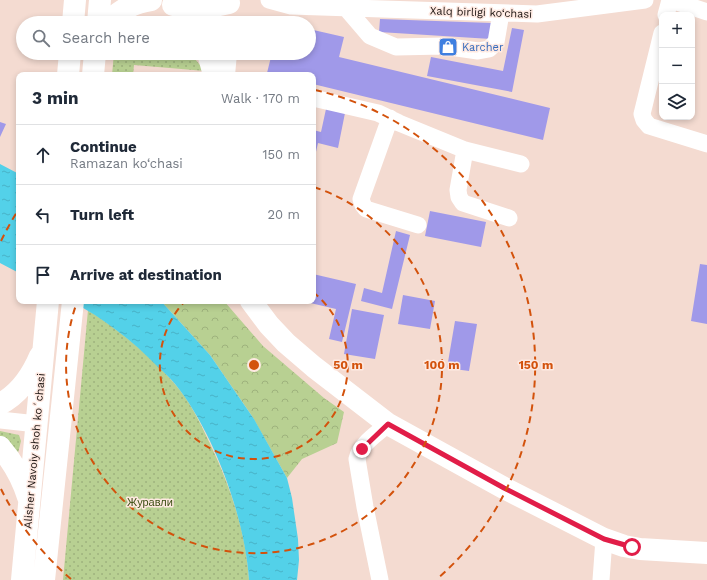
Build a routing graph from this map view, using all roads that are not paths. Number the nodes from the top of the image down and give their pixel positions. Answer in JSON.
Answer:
{"nodes":[{"id":1,"x":75,"y":0,"type":"edge"},
{"id":2,"x":100,"y":0,"type":"edge"},
{"id":3,"x":151,"y":0,"type":"edge"},
{"id":4,"x":270,"y":0,"type":"edge"},
{"id":5,"x":395,"y":0,"type":"edge"},
{"id":6,"x":525,"y":0,"type":"edge"},
{"id":7,"x":645,"y":0,"type":"edge"},
{"id":8,"x":670,"y":0,"type":"edge"},
{"id":9,"x":165,"y":2,"type":"edge"},
{"id":10,"x":289,"y":3,"type":"edge"},
{"id":11,"x":231,"y":7,"type":"edge"},
{"id":12,"x":346,"y":8,"type":"junction"},
{"id":13,"x":380,"y":8,"type":"junction"},
{"id":14,"x":667,"y":12,"type":"edge"},
{"id":15,"x":707,"y":12,"type":"edge"},
{"id":16,"x":501,"y":13,"type":"junction"},
{"id":17,"x":537,"y":14,"type":"junction"},
{"id":18,"x":74,"y":16,"type":"edge"},
{"id":19,"x":99,"y":16,"type":"edge"},
{"id":20,"x":116,"y":16,"type":"edge"},
{"id":21,"x":182,"y":16,"type":"edge"},
{"id":22,"x":659,"y":45,"type":"edge"},
{"id":23,"x":69,"y":60,"type":"edge"},
{"id":24,"x":94,"y":60,"type":"edge"},
{"id":25,"x":210,"y":60,"type":"edge"},
{"id":26,"x":225,"y":60,"type":"edge"},
{"id":27,"x":68,"y":72,"type":"edge"},
{"id":28,"x":93,"y":72,"type":"edge"},
{"id":29,"x":213,"y":72,"type":"edge"},
{"id":30,"x":224,"y":72,"type":"edge"},
{"id":31,"x":316,"y":99,"type":"edge"},
{"id":32,"x":390,"y":118,"type":"junction"},
{"id":33,"x":707,"y":144,"type":"edge"},
{"id":34,"x":465,"y":150,"type":"junction"},
{"id":35,"x":521,"y":164,"type":"dead end"},
{"id":36,"x":510,"y":218,"type":"dead end"},
{"id":37,"x":418,"y":225,"type":"dead end"},
{"id":38,"x":48,"y":304,"type":"edge"},
{"id":39,"x":73,"y":304,"type":"edge"},
{"id":40,"x":253,"y":304,"type":"edge"},
{"id":41,"x":45,"y":332,"type":"junction"},
{"id":42,"x":0,"y":404,"type":"edge"},
{"id":43,"x":0,"y":420,"type":"edge"},
{"id":44,"x":37,"y":424,"type":"junction"},
{"id":45,"x":388,"y":424,"type":"junction"},
{"id":46,"x":61,"y":426,"type":"junction"},
{"id":47,"x":0,"y":447,"type":"edge"},
{"id":48,"x":29,"y":502,"type":"junction"},
{"id":49,"x":604,"y":539,"type":"junction"},
{"id":50,"x":707,"y":553,"type":"edge"},
{"id":51,"x":22,"y":580,"type":"edge"},
{"id":52,"x":44,"y":580,"type":"edge"},
{"id":53,"x":380,"y":580,"type":"edge"},
{"id":54,"x":601,"y":580,"type":"edge"}],
"edges":[{"from":1,"to":18,"type":"main road"},
{"from":2,"to":19,"type":"main road"},
{"from":3,"to":20,"type":"main road"},
{"from":4,"to":10,"type":"street","name":"Xalq birligi ko‘chasi"},
{"from":5,"to":13,"type":"street"},
{"from":6,"to":17,"type":"street"},
{"from":7,"to":17,"type":"street","name":"Xalq birligi ko‘chasi"},
{"from":8,"to":14,"type":"street"},
{"from":8,"to":15,"type":"street"},
{"from":9,"to":11,"type":"main road"},
{"from":9,"to":21,"type":"main road"},
{"from":10,"to":12,"type":"street","name":"Xalq birligi ko‘chasi"},
{"from":12,"to":13,"type":"street","name":"Xalq birligi ko‘chasi"},
{"from":12,"to":16,"type":"street"},
{"from":13,"to":16,"type":"street","name":"Xalq birligi ko‘chasi"},
{"from":16,"to":17,"type":"street","name":"Xalq birligi ko‘chasi"},
{"from":22,"to":33,"type":"street"},
{"from":23,"to":27,"type":"main road"},
{"from":24,"to":28,"type":"main road"},
{"from":25,"to":29,"type":"main road"},
{"from":26,"to":30,"type":"main road"},
{"from":31,"to":32,"type":"street"},
{"from":32,"to":34,"type":"street"},
{"from":32,"to":37,"type":"street"},
{"from":34,"to":35,"type":"street"},
{"from":34,"to":36,"type":"street"},
{"from":38,"to":41,"type":"main road"},
{"from":39,"to":46,"type":"main road","name":"Alisher Navoiy shoh koʻchasi"},
{"from":40,"to":45,"type":"main road"},
{"from":41,"to":42,"type":"main road"},
{"from":41,"to":44,"type":"main road","name":"Alisher Navoiy shoh koʻchasi"},
{"from":43,"to":44,"type":"street"},
{"from":44,"to":46,"type":"main road"},
{"from":44,"to":48,"type":"main road","name":"Alisher Navoiy shoh koʻchasi"},
{"from":45,"to":49,"type":"main road"},
{"from":45,"to":53,"type":"street"},
{"from":46,"to":52,"type":"main road","name":"Alisher Navoiy shoh koʻchasi"},
{"from":47,"to":48,"type":"main road"},
{"from":48,"to":51,"type":"main road","name":"Alisher Navoiy shoh koʻchasi"},
{"from":49,"to":50,"type":"main road"},
{"from":49,"to":54,"type":"street"}]}
